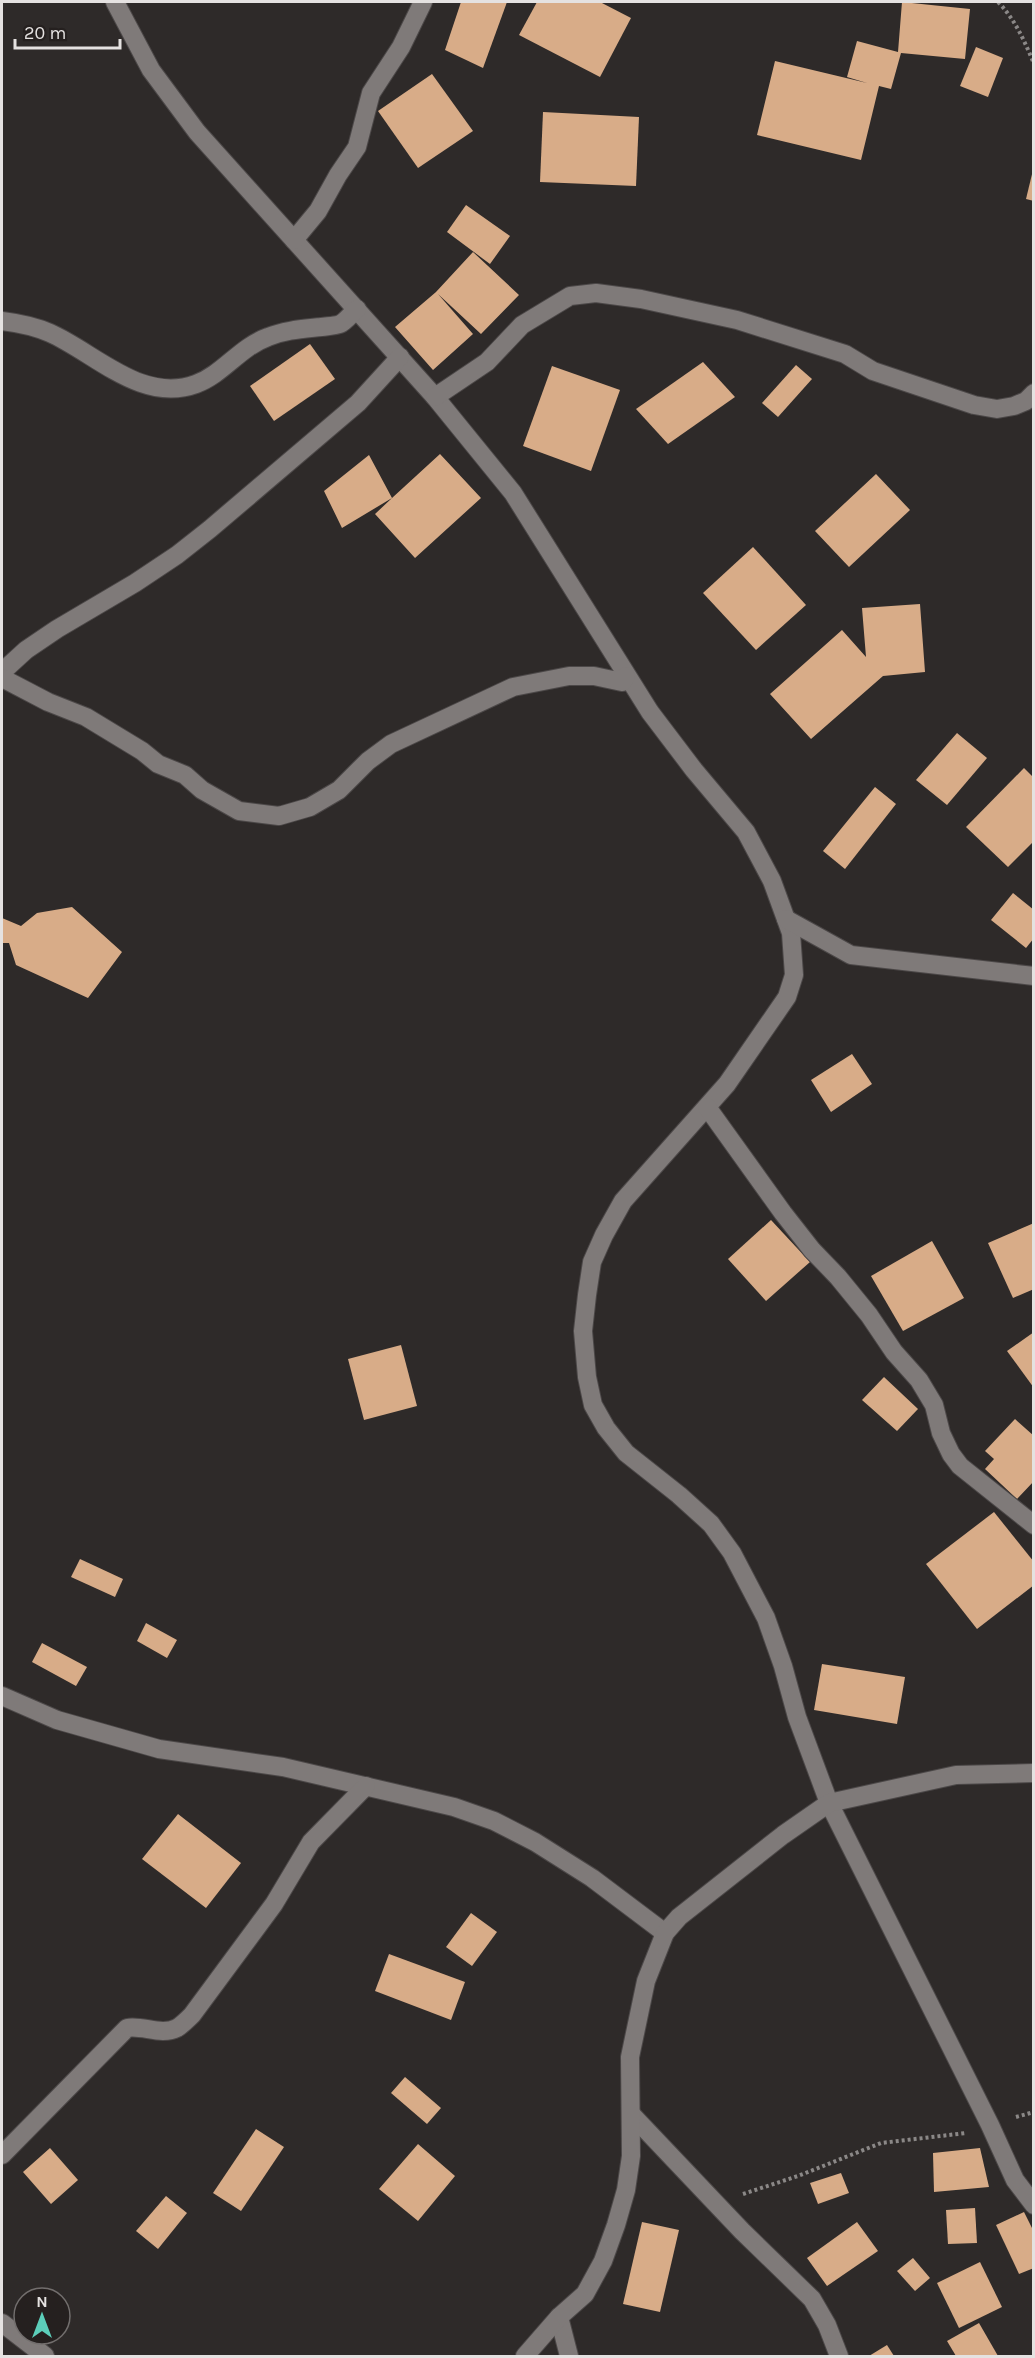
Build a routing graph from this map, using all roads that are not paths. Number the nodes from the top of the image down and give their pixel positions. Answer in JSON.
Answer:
{"nodes":[{"id":1,"x":115,"y":2,"type":"edge"},
{"id":2,"x":423,"y":2,"type":"edge"},
{"id":3,"x":294,"y":240,"type":"junction"},
{"id":4,"x":357,"y":309,"type":"junction"},
{"id":5,"x":2,"y":321,"type":"edge"},
{"id":6,"x":400,"y":357,"type":"junction"},
{"id":7,"x":1034,"y":393,"type":"edge"},
{"id":8,"x":435,"y":397,"type":"junction"},
{"id":9,"x":2,"y":672,"type":"edge"},
{"id":10,"x":626,"y":676,"type":"junction"},
{"id":11,"x":2,"y":678,"type":"edge"},
{"id":12,"x":786,"y":919,"type":"junction"},
{"id":13,"x":1034,"y":976,"type":"edge"},
{"id":14,"x":707,"y":1107,"type":"junction"},
{"id":15,"x":1034,"y":1525,"type":"edge"},
{"id":16,"x":2,"y":1696,"type":"edge"},
{"id":17,"x":1034,"y":1773,"type":"edge"},
{"id":18,"x":366,"y":1786,"type":"junction"},
{"id":19,"x":829,"y":1803,"type":"junction"},
{"id":20,"x":665,"y":1934,"type":"junction"},
{"id":21,"x":631,"y":2114,"type":"junction"},
{"id":22,"x":2,"y":2155,"type":"edge"},
{"id":23,"x":1034,"y":2205,"type":"edge"},
{"id":24,"x":559,"y":2317,"type":"junction"},
{"id":25,"x":2,"y":2323,"type":"edge"},
{"id":26,"x":45,"y":2356,"type":"edge"},
{"id":27,"x":525,"y":2356,"type":"edge"},
{"id":28,"x":569,"y":2356,"type":"edge"},
{"id":29,"x":839,"y":2356,"type":"edge"}],
"edges":[{"from":1,"to":3,"type":"street"},
{"from":2,"to":3,"type":"street"},
{"from":3,"to":4,"type":"street"},
{"from":4,"to":5,"type":"street"},
{"from":4,"to":6,"type":"street"},
{"from":6,"to":8,"type":"street"},
{"from":6,"to":9,"type":"street"},
{"from":7,"to":8,"type":"street"},
{"from":8,"to":10,"type":"street"},
{"from":10,"to":11,"type":"street"},
{"from":10,"to":12,"type":"street"},
{"from":12,"to":13,"type":"street"},
{"from":12,"to":14,"type":"street"},
{"from":14,"to":15,"type":"street"},
{"from":14,"to":19,"type":"street"},
{"from":16,"to":18,"type":"street"},
{"from":17,"to":19,"type":"street"},
{"from":18,"to":20,"type":"street"},
{"from":18,"to":22,"type":"street"},
{"from":19,"to":20,"type":"street"},
{"from":19,"to":23,"type":"street"},
{"from":20,"to":21,"type":"street"},
{"from":21,"to":24,"type":"street"},
{"from":21,"to":29,"type":"street"},
{"from":24,"to":27,"type":"street"},
{"from":24,"to":28,"type":"street"},
{"from":25,"to":26,"type":"street"}]}
